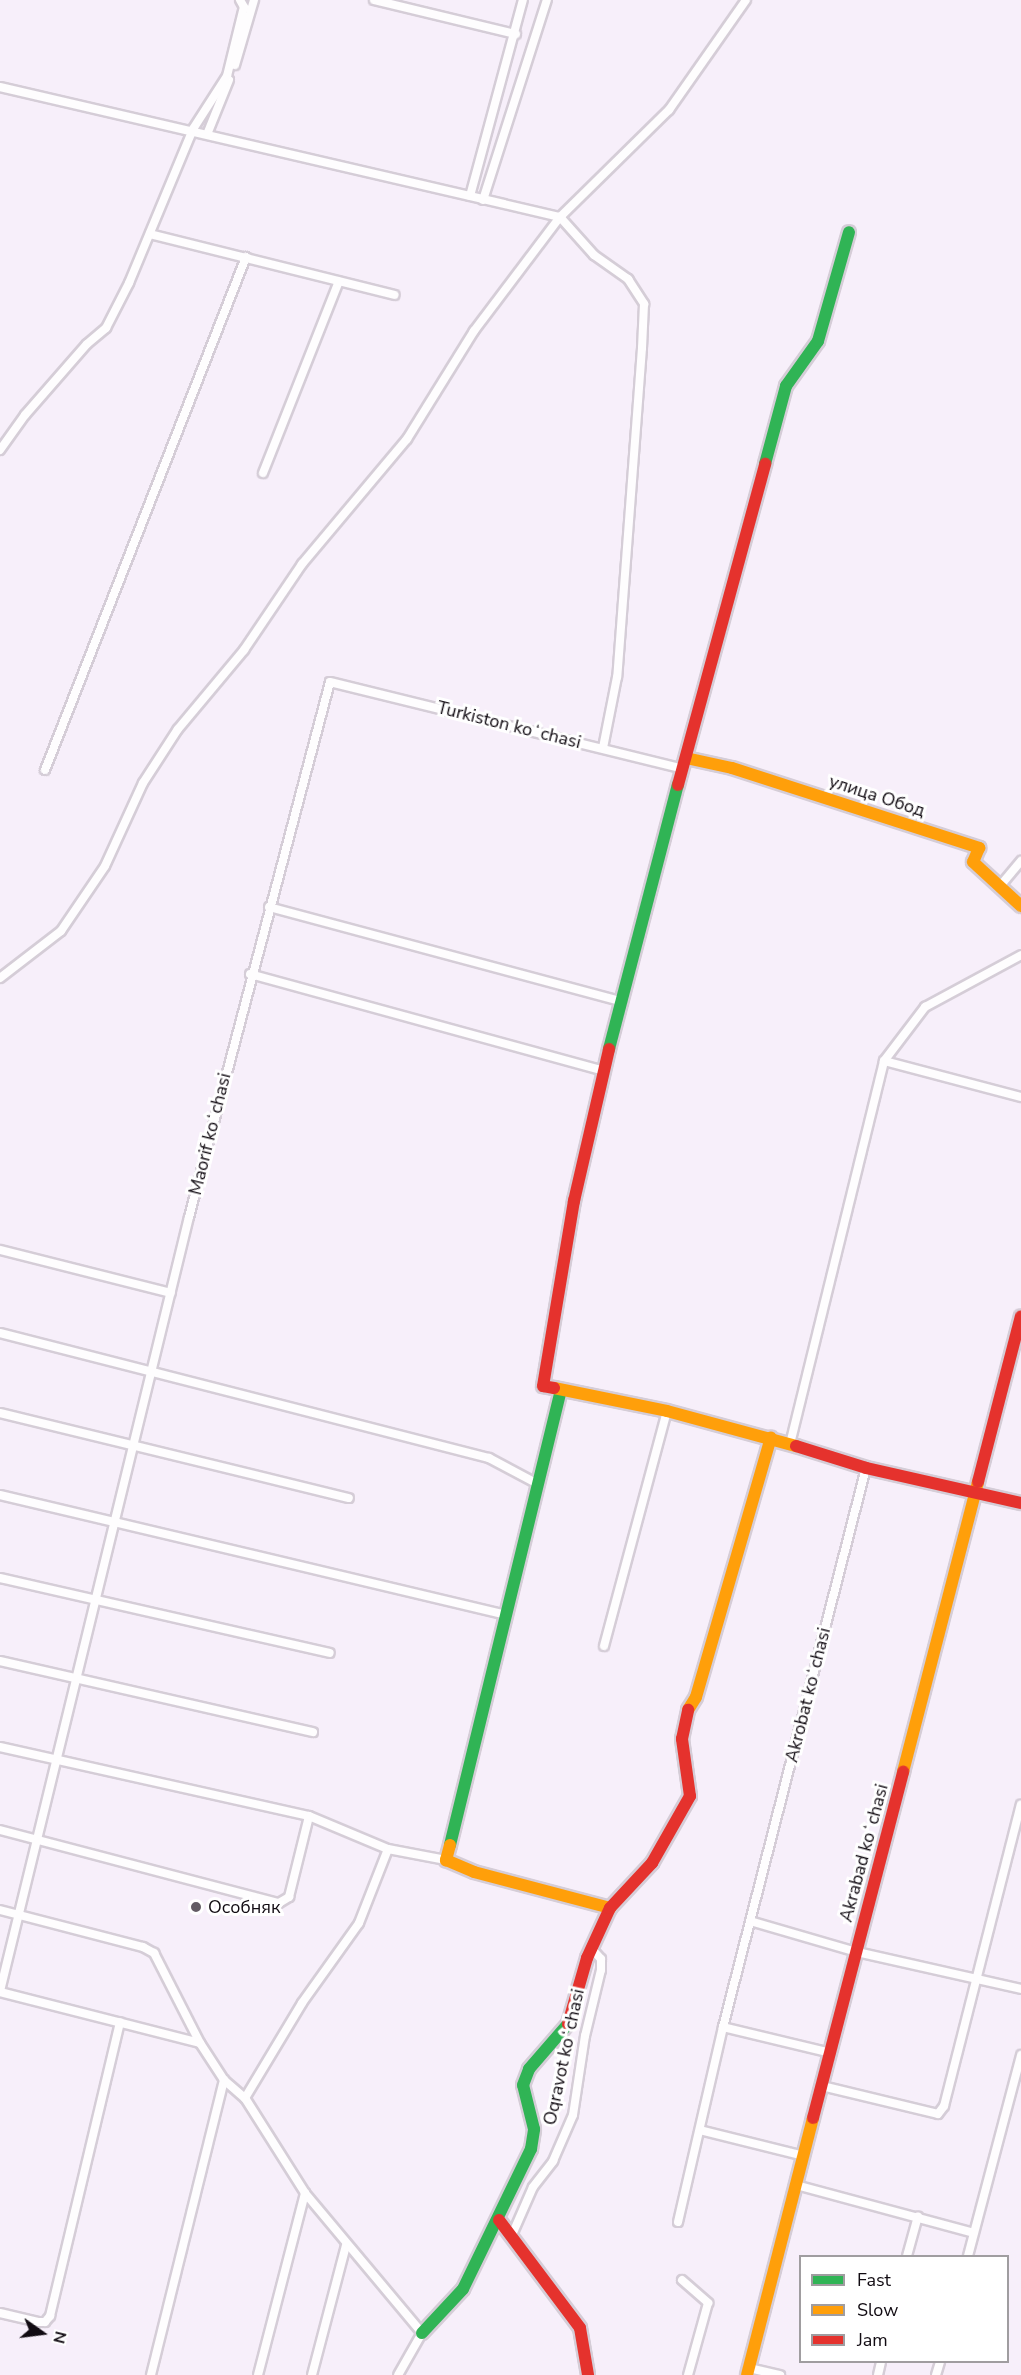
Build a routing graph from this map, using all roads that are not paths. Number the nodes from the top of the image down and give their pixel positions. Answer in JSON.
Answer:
{"nodes":[{"id":1,"x":240,"y":0,"type":"edge"},
{"id":2,"x":254,"y":0,"type":"edge"},
{"id":3,"x":374,"y":0,"type":"edge"},
{"id":4,"x":523,"y":0,"type":"edge"},
{"id":5,"x":547,"y":0,"type":"edge"},
{"id":6,"x":746,"y":0,"type":"edge"},
{"id":7,"x":516,"y":34,"type":"junction"},
{"id":8,"x":0,"y":87,"type":"edge"},
{"id":9,"x":193,"y":129,"type":"junction"},
{"id":10,"x":208,"y":132,"type":"junction"},
{"id":11,"x":470,"y":196,"type":"junction"},
{"id":12,"x":483,"y":200,"type":"junction"},
{"id":13,"x":560,"y":217,"type":"junction"},
{"id":14,"x":849,"y":232,"type":"dead end"},
{"id":15,"x":150,"y":234,"type":"junction"},
{"id":16,"x":246,"y":257,"type":"junction"},
{"id":17,"x":339,"y":281,"type":"junction"},
{"id":18,"x":395,"y":295,"type":"dead end"},
{"id":19,"x":0,"y":450,"type":"edge"},
{"id":20,"x":263,"y":473,"type":"dead end"},
{"id":21,"x":603,"y":748,"type":"junction"},
{"id":22,"x":685,"y":764,"type":"junction"},
{"id":23,"x":45,"y":770,"type":"dead end"},
{"id":24,"x":1021,"y":861,"type":"edge"},
{"id":25,"x":1000,"y":886,"type":"junction"},
{"id":26,"x":1021,"y":906,"type":"edge"},
{"id":27,"x":269,"y":907,"type":"junction"},
{"id":28,"x":1021,"y":955,"type":"edge"},
{"id":29,"x":250,"y":974,"type":"junction"},
{"id":30,"x":0,"y":978,"type":"edge"},
{"id":31,"x":620,"y":1000,"type":"junction"},
{"id":32,"x":884,"y":1061,"type":"junction"},
{"id":33,"x":604,"y":1071,"type":"junction"},
{"id":34,"x":1021,"y":1097,"type":"edge"},
{"id":35,"x":0,"y":1250,"type":"edge"},
{"id":36,"x":171,"y":1293,"type":"junction"},
{"id":37,"x":1021,"y":1316,"type":"edge"},
{"id":38,"x":0,"y":1333,"type":"edge"},
{"id":39,"x":152,"y":1370,"type":"junction"},
{"id":40,"x":561,"y":1390,"type":"junction"},
{"id":41,"x":667,"y":1411,"type":"junction"},
{"id":42,"x":0,"y":1413,"type":"edge"},
{"id":43,"x":771,"y":1438,"type":"junction"},
{"id":44,"x":790,"y":1444,"type":"junction"},
{"id":45,"x":133,"y":1446,"type":"junction"},
{"id":46,"x":866,"y":1468,"type":"junction"},
{"id":47,"x":538,"y":1484,"type":"junction"},
{"id":48,"x":975,"y":1494,"type":"junction"},
{"id":49,"x":0,"y":1495,"type":"edge"},
{"id":50,"x":349,"y":1498,"type":"dead end"},
{"id":51,"x":1021,"y":1503,"type":"edge"},
{"id":52,"x":114,"y":1523,"type":"junction"},
{"id":53,"x":0,"y":1578,"type":"edge"},
{"id":54,"x":95,"y":1599,"type":"junction"},
{"id":55,"x":507,"y":1616,"type":"junction"},
{"id":56,"x":604,"y":1646,"type":"dead end"},
{"id":57,"x":330,"y":1653,"type":"dead end"},
{"id":58,"x":0,"y":1661,"type":"edge"},
{"id":59,"x":74,"y":1679,"type":"junction"},
{"id":60,"x":313,"y":1732,"type":"dead end"},
{"id":61,"x":0,"y":1747,"type":"edge"},
{"id":62,"x":56,"y":1760,"type":"junction"},
{"id":63,"x":1021,"y":1805,"type":"edge"},
{"id":64,"x":309,"y":1816,"type":"junction"},
{"id":65,"x":0,"y":1830,"type":"edge"},
{"id":66,"x":37,"y":1839,"type":"junction"},
{"id":67,"x":388,"y":1849,"type":"junction"},
{"id":68,"x":446,"y":1860,"type":"junction"},
{"id":69,"x":610,"y":1908,"type":"junction"},
{"id":70,"x":0,"y":1910,"type":"edge"},
{"id":71,"x":18,"y":1914,"type":"junction"},
{"id":72,"x":750,"y":1921,"type":"junction"},
{"id":73,"x":592,"y":1949,"type":"junction"},
{"id":74,"x":857,"y":1952,"type":"junction"},
{"id":75,"x":976,"y":1978,"type":"junction"},
{"id":76,"x":1021,"y":1989,"type":"edge"},
{"id":77,"x":0,"y":1991,"type":"edge"},
{"id":78,"x":120,"y":2022,"type":"junction"},
{"id":79,"x":723,"y":2027,"type":"junction"},
{"id":80,"x":200,"y":2043,"type":"junction"},
{"id":81,"x":831,"y":2053,"type":"junction"},
{"id":82,"x":1021,"y":2055,"type":"edge"},
{"id":83,"x":224,"y":2080,"type":"junction"},
{"id":84,"x":822,"y":2086,"type":"junction"},
{"id":85,"x":245,"y":2098,"type":"junction"},
{"id":86,"x":700,"y":2130,"type":"junction"},
{"id":87,"x":804,"y":2156,"type":"junction"},
{"id":88,"x":796,"y":2185,"type":"junction"},
{"id":89,"x":305,"y":2193,"type":"junction"},
{"id":90,"x":918,"y":2216,"type":"junction"},
{"id":91,"x":499,"y":2220,"type":"junction"},
{"id":92,"x":678,"y":2222,"type":"dead end"},
{"id":93,"x":974,"y":2233,"type":"junction"},
{"id":94,"x":512,"y":2235,"type":"junction"},
{"id":95,"x":346,"y":2245,"type":"junction"},
{"id":96,"x":908,"y":2255,"type":"edge"},
{"id":97,"x":968,"y":2255,"type":"edge"},
{"id":98,"x":681,"y":2280,"type":"dead end"},
{"id":99,"x":0,"y":2313,"type":"edge"},
{"id":100,"x":422,"y":2333,"type":"junction"},
{"id":101,"x":748,"y":2371,"type":"edge"},
{"id":102,"x":151,"y":2375,"type":"edge"},
{"id":103,"x":258,"y":2375,"type":"edge"},
{"id":104,"x":312,"y":2375,"type":"edge"},
{"id":105,"x":398,"y":2375,"type":"edge"},
{"id":106,"x":588,"y":2375,"type":"edge"},
{"id":107,"x":688,"y":2375,"type":"edge"},
{"id":108,"x":780,"y":2375,"type":"edge"}],
"edges":[{"from":1,"to":9,"type":"street"},
{"from":2,"to":10,"type":"street"},
{"from":3,"to":7,"type":"street"},
{"from":4,"to":7,"type":"street"},
{"from":5,"to":12,"type":"street"},
{"from":6,"to":13,"type":"street"},
{"from":7,"to":11,"type":"street"},
{"from":8,"to":9,"type":"street"},
{"from":9,"to":10,"type":"street"},
{"from":9,"to":15,"type":"street"},
{"from":10,"to":11,"type":"street"},
{"from":11,"to":12,"type":"street"},
{"from":12,"to":13,"type":"street"},
{"from":13,"to":21,"type":"street","name":"Turkiston koʻchasi"},
{"from":13,"to":30,"type":"street"},
{"from":14,"to":22,"type":"street"},
{"from":15,"to":16,"type":"street"},
{"from":15,"to":19,"type":"street"},
{"from":16,"to":17,"type":"street"},
{"from":16,"to":23,"type":"street"},
{"from":17,"to":18,"type":"street"},
{"from":17,"to":20,"type":"street"},
{"from":21,"to":22,"type":"street"},
{"from":21,"to":27,"type":"street","name":"Turkiston koʻchasi"},
{"from":22,"to":25,"type":"street","name":"улица Обод"},
{"from":22,"to":31,"type":"street"},
{"from":24,"to":25,"type":"street"},
{"from":25,"to":26,"type":"street","name":"улица Обод"},
{"from":27,"to":29,"type":"street","name":"Turkiston koʻchasi"},
{"from":27,"to":31,"type":"street"},
{"from":28,"to":32,"type":"street"},
{"from":29,"to":33,"type":"street"},
{"from":29,"to":36,"type":"street","name":"Maorif koʻchasi"},
{"from":31,"to":33,"type":"street"},
{"from":32,"to":34,"type":"street"},
{"from":32,"to":44,"type":"street"},
{"from":33,"to":40,"type":"street"},
{"from":35,"to":36,"type":"street"},
{"from":36,"to":39,"type":"street","name":"Maorif koʻchasi"},
{"from":37,"to":48,"type":"street","name":"Akrabad koʻchasi"},
{"from":38,"to":39,"type":"street"},
{"from":39,"to":45,"type":"street","name":"Maorif koʻchasi"},
{"from":39,"to":47,"type":"street"},
{"from":40,"to":41,"type":"street"},
{"from":40,"to":47,"type":"street"},
{"from":41,"to":43,"type":"street"},
{"from":41,"to":56,"type":"street"},
{"from":42,"to":45,"type":"street"},
{"from":43,"to":44,"type":"street"},
{"from":43,"to":69,"type":"street"},
{"from":44,"to":46,"type":"street"},
{"from":45,"to":50,"type":"street"},
{"from":45,"to":52,"type":"street","name":"Maorif koʻchasi"},
{"from":46,"to":48,"type":"street"},
{"from":46,"to":72,"type":"street","name":"Akrobat koʻchasi"},
{"from":47,"to":55,"type":"street"},
{"from":48,"to":51,"type":"street"},
{"from":48,"to":74,"type":"street","name":"Akrabad koʻchasi"},
{"from":49,"to":52,"type":"street"},
{"from":52,"to":54,"type":"street","name":"Maorif koʻchasi"},
{"from":52,"to":55,"type":"street"},
{"from":53,"to":54,"type":"street"},
{"from":54,"to":57,"type":"street"},
{"from":54,"to":59,"type":"street","name":"Maorif koʻchasi"},
{"from":55,"to":68,"type":"street"},
{"from":58,"to":59,"type":"street"},
{"from":59,"to":60,"type":"street"},
{"from":59,"to":62,"type":"street","name":"Maorif koʻchasi"},
{"from":61,"to":62,"type":"street"},
{"from":62,"to":64,"type":"street"},
{"from":62,"to":66,"type":"street","name":"Maorif koʻchasi"},
{"from":63,"to":75,"type":"street"},
{"from":64,"to":66,"type":"street"},
{"from":64,"to":67,"type":"street"},
{"from":65,"to":66,"type":"street"},
{"from":66,"to":71,"type":"street","name":"Maorif koʻchasi"},
{"from":67,"to":68,"type":"street"},
{"from":67,"to":85,"type":"street"},
{"from":68,"to":69,"type":"street"},
{"from":69,"to":73,"type":"street"},
{"from":70,"to":71,"type":"street"},
{"from":71,"to":77,"type":"street","name":"Maorif koʻchasi"},
{"from":71,"to":80,"type":"street"},
{"from":72,"to":74,"type":"street"},
{"from":72,"to":79,"type":"street","name":"Akrobat koʻchasi"},
{"from":73,"to":91,"type":"street"},
{"from":73,"to":94,"type":"street","name":"Oqravot koʻchasi"},
{"from":74,"to":75,"type":"street"},
{"from":74,"to":81,"type":"street","name":"Akrabad koʻchasi"},
{"from":75,"to":76,"type":"street"},
{"from":75,"to":84,"type":"street"},
{"from":77,"to":78,"type":"street"},
{"from":78,"to":80,"type":"street"},
{"from":78,"to":99,"type":"street"},
{"from":79,"to":81,"type":"street"},
{"from":79,"to":86,"type":"street","name":"Akrobat koʻchasi"},
{"from":80,"to":83,"type":"street"},
{"from":81,"to":84,"type":"street","name":"Akrabad koʻchasi"},
{"from":82,"to":93,"type":"street"},
{"from":83,"to":85,"type":"street"},
{"from":83,"to":102,"type":"street"},
{"from":84,"to":87,"type":"street","name":"Akrabad koʻchasi"},
{"from":85,"to":89,"type":"street"},
{"from":86,"to":87,"type":"street"},
{"from":86,"to":92,"type":"street","name":"Akrobat koʻchasi"},
{"from":87,"to":88,"type":"street","name":"Akrabad koʻchasi"},
{"from":88,"to":90,"type":"street"},
{"from":88,"to":101,"type":"street","name":"Akrabad koʻchasi"},
{"from":89,"to":95,"type":"street"},
{"from":89,"to":103,"type":"street"},
{"from":90,"to":93,"type":"street"},
{"from":90,"to":96,"type":"street"},
{"from":91,"to":94,"type":"street"},
{"from":91,"to":100,"type":"street"},
{"from":93,"to":97,"type":"street"},
{"from":94,"to":106,"type":"street"},
{"from":95,"to":100,"type":"street"},
{"from":95,"to":104,"type":"street"},
{"from":98,"to":107,"type":"street"},
{"from":100,"to":105,"type":"street"},
{"from":101,"to":108,"type":"street","name":"Akrabad koʻchasi"}]}
